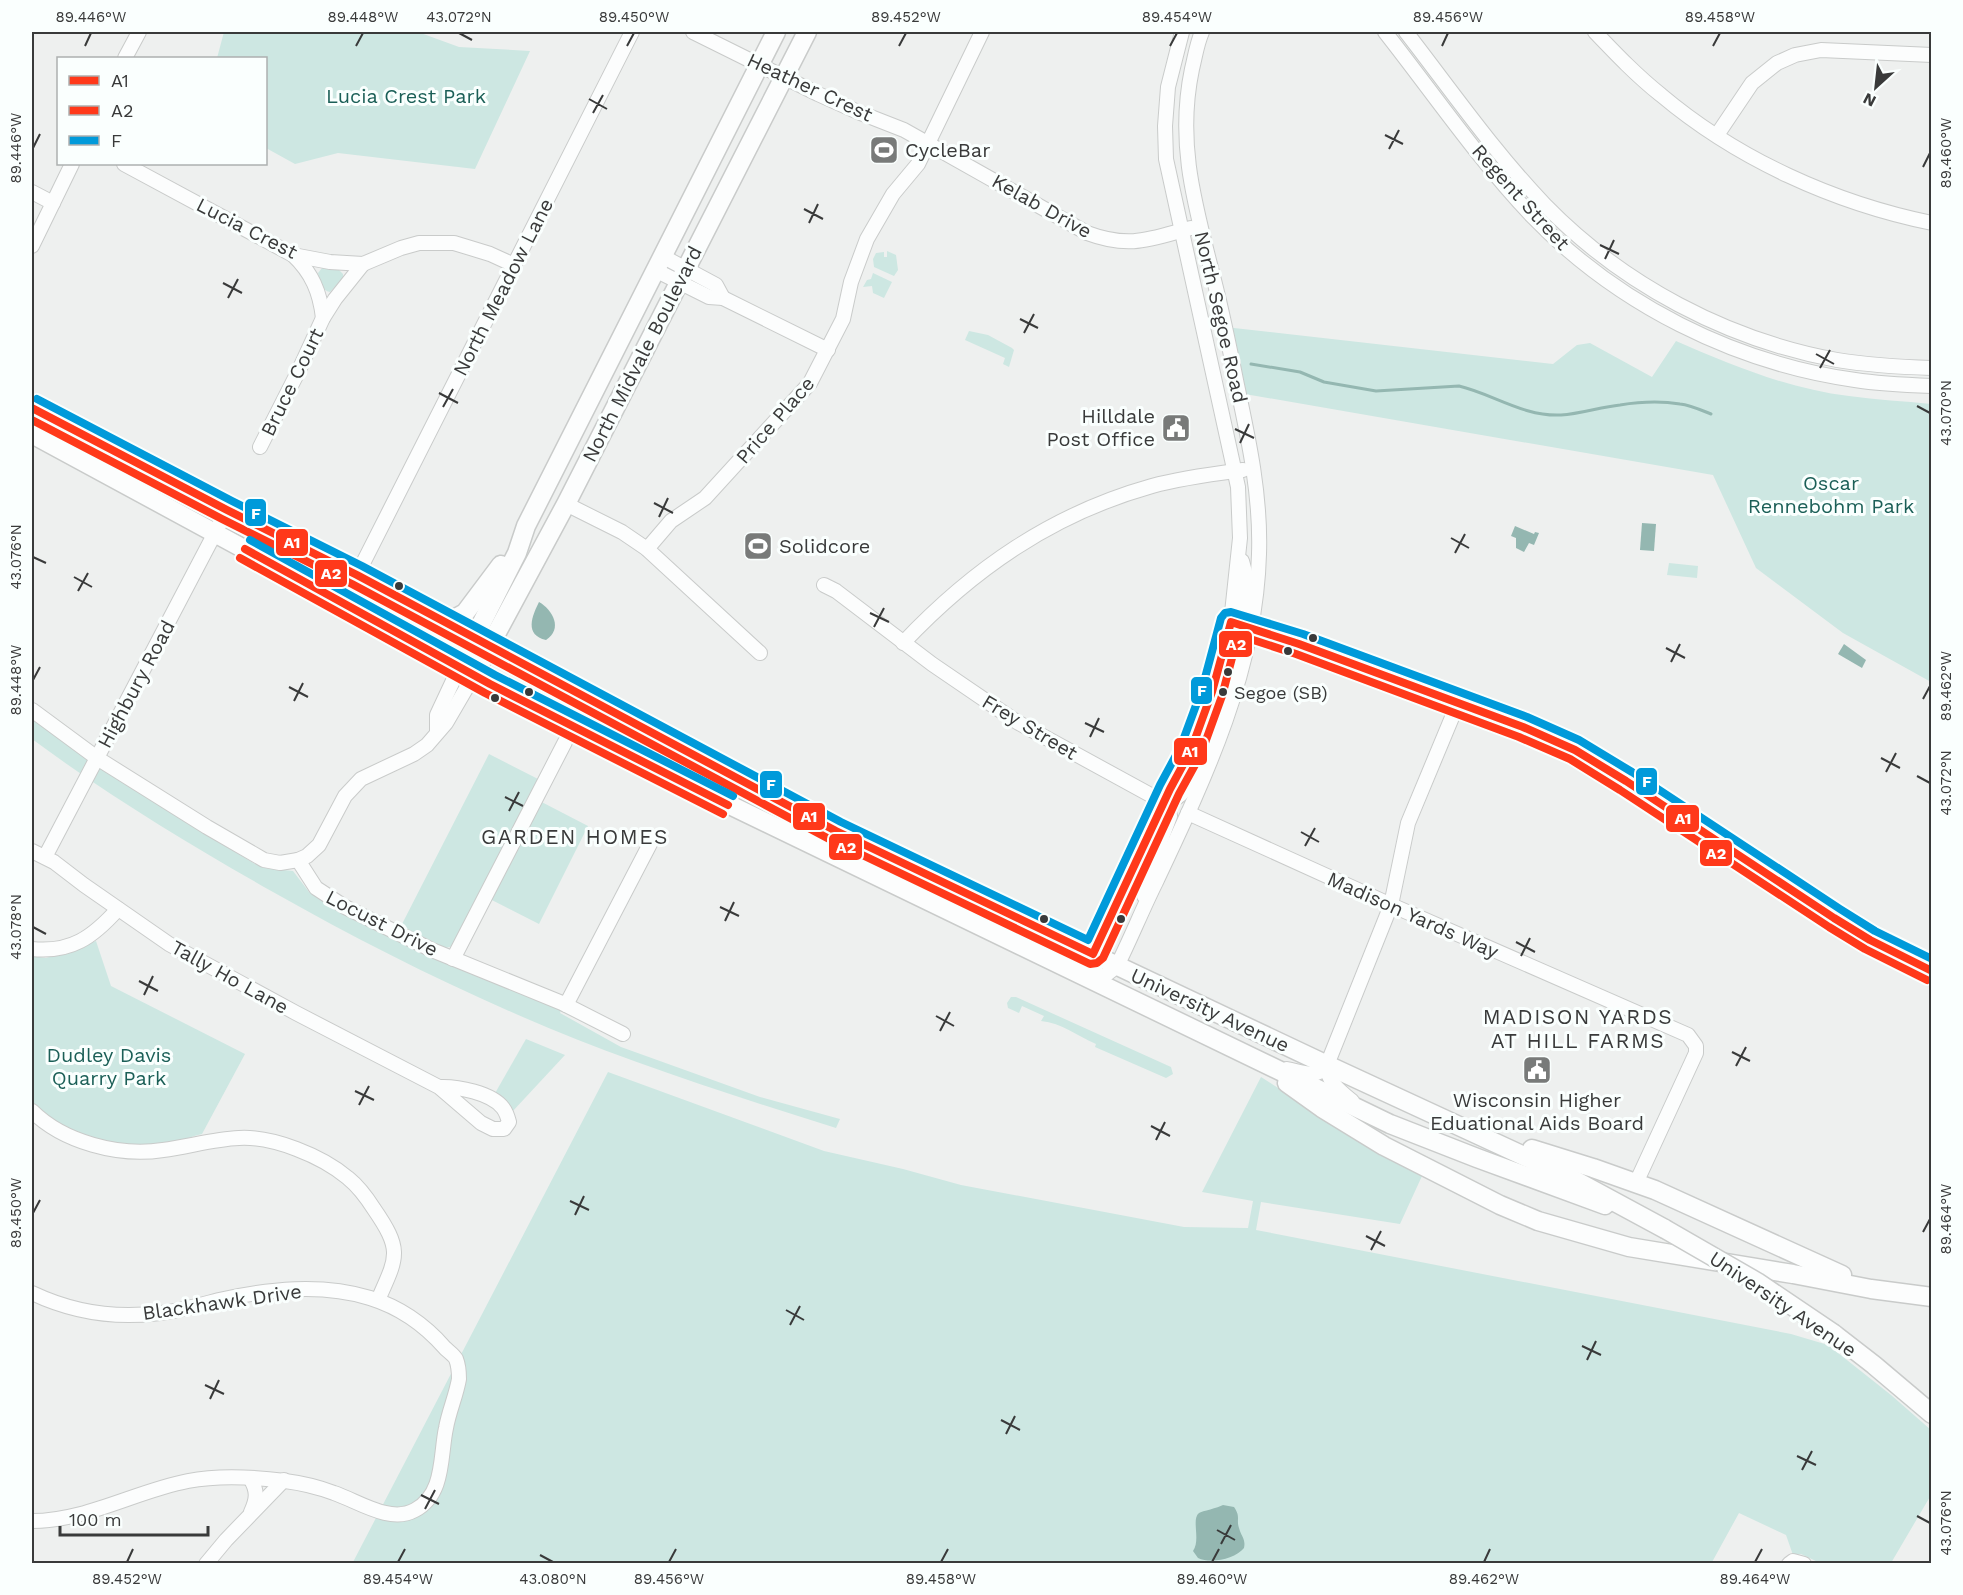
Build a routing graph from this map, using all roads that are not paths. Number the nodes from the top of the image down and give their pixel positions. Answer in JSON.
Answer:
{"nodes":[{"id":1,"x":139,"y":32,"type":"edge"},
{"id":2,"x":632,"y":32,"type":"edge"},
{"id":3,"x":693,"y":32,"type":"edge"},
{"id":4,"x":776,"y":32,"type":"edge"},
{"id":5,"x":807,"y":32,"type":"edge"},
{"id":6,"x":982,"y":32,"type":"edge"},
{"id":7,"x":1182,"y":32,"type":"edge"},
{"id":8,"x":1406,"y":32,"type":"edge"},
{"id":9,"x":1595,"y":32,"type":"edge"},
{"id":10,"x":1198,"y":33,"type":"edge"},
{"id":11,"x":1389,"y":33,"type":"edge"},
{"id":12,"x":1932,"y":55,"type":"edge"},
{"id":13,"x":126,"y":57,"type":"edge"},
{"id":14,"x":759,"y":66,"type":"junction"},
{"id":15,"x":784,"y":77,"type":"junction"},
{"id":16,"x":1717,"y":135,"type":"junction"},
{"id":17,"x":927,"y":143,"type":"junction"},
{"id":18,"x":72,"y":165,"type":"edge"},
{"id":19,"x":126,"y":165,"type":"edge"},
{"id":20,"x":32,"y":192,"type":"edge"},
{"id":21,"x":53,"y":203,"type":"junction"},
{"id":22,"x":1932,"y":223,"type":"edge"},
{"id":23,"x":1199,"y":226,"type":"junction"},
{"id":24,"x":1182,"y":231,"type":"junction"},
{"id":25,"x":32,"y":246,"type":"edge"},
{"id":26,"x":293,"y":255,"type":"junction"},
{"id":27,"x":658,"y":263,"type":"junction"},
{"id":28,"x":363,"y":264,"type":"junction"},
{"id":29,"x":514,"y":265,"type":"junction"},
{"id":30,"x":682,"y":275,"type":"junction"},
{"id":31,"x":323,"y":318,"type":"junction"},
{"id":32,"x":828,"y":350,"type":"junction"},
{"id":33,"x":1932,"y":368,"type":"edge"},
{"id":34,"x":1932,"y":386,"type":"edge"},
{"id":35,"x":35,"y":411,"type":"edge"},
{"id":36,"x":32,"y":434,"type":"edge"},
{"id":37,"x":261,"y":447,"type":"dead end"},
{"id":38,"x":1252,"y":468,"type":"junction"},
{"id":39,"x":1234,"y":471,"type":"junction"},
{"id":40,"x":566,"y":504,"type":"junction"},
{"id":41,"x":227,"y":510,"type":"junction"},
{"id":42,"x":526,"y":526,"type":"junction"},
{"id":43,"x":215,"y":533,"type":"junction"},
{"id":44,"x":647,"y":549,"type":"junction"},
{"id":45,"x":1238,"y":551,"type":"junction"},
{"id":46,"x":259,"y":556,"type":"junction"},
{"id":47,"x":357,"y":575,"type":"junction"},
{"id":48,"x":824,"y":585,"type":"dead end"},
{"id":49,"x":442,"y":620,"type":"junction"},
{"id":50,"x":1231,"y":622,"type":"junction"},
{"id":51,"x":1252,"y":629,"type":"junction"},
{"id":52,"x":483,"y":640,"type":"junction"},
{"id":53,"x":903,"y":643,"type":"junction"},
{"id":54,"x":760,"y":653,"type":"dead end"},
{"id":55,"x":467,"y":671,"type":"junction"},
{"id":56,"x":1458,"y":703,"type":"junction"},
{"id":57,"x":32,"y":710,"type":"edge"},
{"id":58,"x":1226,"y":717,"type":"junction"},
{"id":59,"x":565,"y":742,"type":"dead end"},
{"id":60,"x":97,"y":758,"type":"junction"},
{"id":61,"x":1164,"y":802,"type":"junction"},
{"id":62,"x":1188,"y":813,"type":"junction"},
{"id":63,"x":652,"y":840,"type":"dead end"},
{"id":64,"x":32,"y":850,"type":"edge"},
{"id":65,"x":45,"y":857,"type":"junction"},
{"id":66,"x":298,"y":860,"type":"junction"},
{"id":67,"x":1391,"y":905,"type":"junction"},
{"id":68,"x":118,"y":909,"type":"junction"},
{"id":69,"x":1142,"y":909,"type":"junction"},
{"id":70,"x":32,"y":949,"type":"edge"},
{"id":71,"x":1093,"y":954,"type":"junction"},
{"id":72,"x":453,"y":959,"type":"junction"},
{"id":73,"x":1117,"y":966,"type":"junction"},
{"id":74,"x":1932,"y":971,"type":"edge"},
{"id":75,"x":1097,"y":982,"type":"junction"},
{"id":76,"x":566,"y":1005,"type":"junction"},
{"id":77,"x":1152,"y":1008,"type":"junction"},
{"id":78,"x":624,"y":1034,"type":"dead end"},
{"id":79,"x":1326,"y":1065,"type":"junction"},
{"id":80,"x":1273,"y":1066,"type":"junction"},
{"id":81,"x":439,"y":1088,"type":"junction"},
{"id":82,"x":32,"y":1111,"type":"edge"},
{"id":83,"x":1367,"y":1113,"type":"junction"},
{"id":84,"x":1472,"y":1131,"type":"junction"},
{"id":85,"x":1636,"y":1183,"type":"junction"},
{"id":86,"x":1624,"y":1209,"type":"junction"},
{"id":87,"x":32,"y":1293,"type":"edge"},
{"id":88,"x":1904,"y":1293,"type":"junction"},
{"id":89,"x":1932,"y":1297,"type":"edge"},
{"id":90,"x":378,"y":1300,"type":"junction"},
{"id":91,"x":1932,"y":1414,"type":"edge"},
{"id":92,"x":250,"y":1478,"type":"junction"},
{"id":93,"x":284,"y":1480,"type":"junction"},
{"id":94,"x":251,"y":1514,"type":"junction"},
{"id":95,"x":32,"y":1521,"type":"edge"},
{"id":96,"x":207,"y":1563,"type":"edge"}],
"edges":[{"from":1,"to":13,"type":"street"},
{"from":2,"to":29,"type":"street","name":"North Meadow Lane"},
{"from":3,"to":14,"type":"street","name":"Heather Crest"},
{"from":4,"to":14,"type":"main road","name":"North Midvale Boulevard"},
{"from":5,"to":15,"type":"main road","name":"North Midvale Boulevard"},
{"from":6,"to":17,"type":"street","name":"Price Place"},
{"from":7,"to":24,"type":"street","name":"North Segoe Road"},
{"from":8,"to":33,"type":"street","name":"Regent Street"},
{"from":9,"to":16,"type":"street"},
{"from":10,"to":23,"type":"street","name":"North Segoe Road"},
{"from":11,"to":34,"type":"street","name":"Regent Street"},
{"from":12,"to":16,"type":"street"},
{"from":14,"to":15,"type":"street","name":"Heather Crest"},
{"from":14,"to":27,"type":"main road","name":"North Midvale Boulevard"},
{"from":15,"to":17,"type":"street","name":"Heather Crest"},
{"from":15,"to":30,"type":"main road","name":"North Midvale Boulevard"},
{"from":16,"to":22,"type":"street"},
{"from":17,"to":24,"type":"street","name":"Kelab Drive"},
{"from":17,"to":32,"type":"street","name":"Price Place"},
{"from":18,"to":21,"type":"street"},
{"from":19,"to":26,"type":"street","name":"Lucia Crest"},
{"from":20,"to":21,"type":"street"},
{"from":21,"to":25,"type":"street"},
{"from":23,"to":24,"type":"street","name":"Kelab Drive"},
{"from":23,"to":38,"type":"street","name":"North Segoe Road"},
{"from":24,"to":39,"type":"street","name":"North Segoe Road"},
{"from":26,"to":28,"type":"street","name":"Lucia Crest"},
{"from":26,"to":31,"type":"street","name":"Bruce Court"},
{"from":27,"to":30,"type":"street"},
{"from":27,"to":42,"type":"main road","name":"North Midvale Boulevard"},
{"from":28,"to":29,"type":"street","name":"Lucia Crest"},
{"from":28,"to":31,"type":"street","name":"Bruce Court"},
{"from":29,"to":47,"type":"street","name":"North Meadow Lane"},
{"from":30,"to":32,"type":"street"},
{"from":30,"to":40,"type":"main road","name":"North Midvale Boulevard"},
{"from":31,"to":37,"type":"street","name":"Bruce Court"},
{"from":32,"to":44,"type":"street","name":"Price Place"},
{"from":35,"to":41,"type":"main road","name":"University Avenue"},
{"from":36,"to":43,"type":"main road","name":"University Avenue"},
{"from":38,"to":39,"type":"street"},
{"from":38,"to":51,"type":"street","name":"North Segoe Road"},
{"from":39,"to":45,"type":"street","name":"North Segoe Road"},
{"from":39,"to":53,"type":"street"},
{"from":40,"to":44,"type":"street"},
{"from":40,"to":52,"type":"main road","name":"North Midvale Boulevard"},
{"from":41,"to":43,"type":"street","name":"Highbury Road"},
{"from":41,"to":47,"type":"main road","name":"University Avenue"},
{"from":42,"to":49,"type":"main road"},
{"from":42,"to":52,"type":"main road","name":"North Midvale Boulevard"},
{"from":43,"to":46,"type":"main road","name":"University Avenue"},
{"from":43,"to":60,"type":"street","name":"Highbury Road"},
{"from":44,"to":54,"type":"street"},
{"from":45,"to":50,"type":"street","name":"North Segoe Road"},
{"from":45,"to":51,"type":"street"},
{"from":46,"to":52,"type":"main road"},
{"from":46,"to":55,"type":"main road","name":"University Avenue"},
{"from":47,"to":49,"type":"main road","name":"University Avenue"},
{"from":48,"to":53,"type":"street","name":"Frey Street"},
{"from":49,"to":52,"type":"main road","name":"University Avenue"},
{"from":50,"to":51,"type":"street"},
{"from":50,"to":61,"type":"street","name":"North Segoe Road"},
{"from":51,"to":56,"type":"street"},
{"from":51,"to":58,"type":"street","name":"North Segoe Road"},
{"from":52,"to":55,"type":"main road","name":"North Midvale Boulevard"},
{"from":52,"to":71,"type":"main road","name":"University Avenue"},
{"from":53,"to":61,"type":"street","name":"Frey Street"},
{"from":55,"to":66,"type":"street"},
{"from":55,"to":75,"type":"main road","name":"University Avenue"},
{"from":56,"to":67,"type":"street"},
{"from":56,"to":74,"type":"street"},
{"from":57,"to":60,"type":"street"},
{"from":58,"to":61,"type":"street"},
{"from":58,"to":62,"type":"street","name":"North Segoe Road"},
{"from":59,"to":72,"type":"street"},
{"from":60,"to":65,"type":"street","name":"Highbury Road"},
{"from":60,"to":66,"type":"street"},
{"from":61,"to":69,"type":"street"},
{"from":61,"to":71,"type":"street","name":"North Segoe Road"},
{"from":62,"to":67,"type":"street","name":"Madison Yards Way"},
{"from":62,"to":69,"type":"street","name":"North Segoe Road"},
{"from":63,"to":76,"type":"street"},
{"from":64,"to":65,"type":"street","name":"Tally Ho Lane"},
{"from":65,"to":68,"type":"street","name":"Tally Ho Lane"},
{"from":66,"to":72,"type":"street","name":"Locust Drive"},
{"from":67,"to":79,"type":"street"},
{"from":67,"to":85,"type":"street","name":"Madison Yards Way"},
{"from":68,"to":70,"type":"street"},
{"from":68,"to":81,"type":"street","name":"Tally Ho Lane"},
{"from":69,"to":73,"type":"street","name":"North Segoe Road"},
{"from":71,"to":73,"type":"main road","name":"University Avenue"},
{"from":71,"to":75,"type":"street"},
{"from":72,"to":76,"type":"street","name":"Locust Drive"},
{"from":73,"to":75,"type":"street","name":"North Segoe Road"},
{"from":73,"to":79,"type":"main road","name":"University Avenue"},
{"from":75,"to":77,"type":"main road","name":"University Avenue"},
{"from":76,"to":78,"type":"street","name":"Locust Drive"},
{"from":77,"to":80,"type":"main road","name":"University Avenue"},
{"from":77,"to":88,"type":"main road"},
{"from":79,"to":80,"type":"street"},
{"from":79,"to":83,"type":"street"},
{"from":79,"to":84,"type":"main road","name":"University Avenue"},
{"from":80,"to":83,"type":"main road","name":"University Avenue"},
{"from":81,"to":81,"type":"street","name":"Tally Ho Lane"},
{"from":82,"to":90,"type":"street"},
{"from":83,"to":86,"type":"main road","name":"University Avenue"},
{"from":84,"to":85,"type":"main road"},
{"from":84,"to":86,"type":"main road","name":"University Avenue"},
{"from":85,"to":88,"type":"main road"},
{"from":86,"to":91,"type":"main road","name":"University Avenue","bridge":true},
{"from":87,"to":90,"type":"street","name":"Blackhawk Drive"},
{"from":88,"to":89,"type":"main road"},
{"from":90,"to":93,"type":"street","name":"Blackhawk Drive"},
{"from":92,"to":93,"type":"street"},
{"from":92,"to":94,"type":"street"},
{"from":92,"to":95,"type":"street"},
{"from":93,"to":94,"type":"street"},
{"from":94,"to":96,"type":"street"}]}
